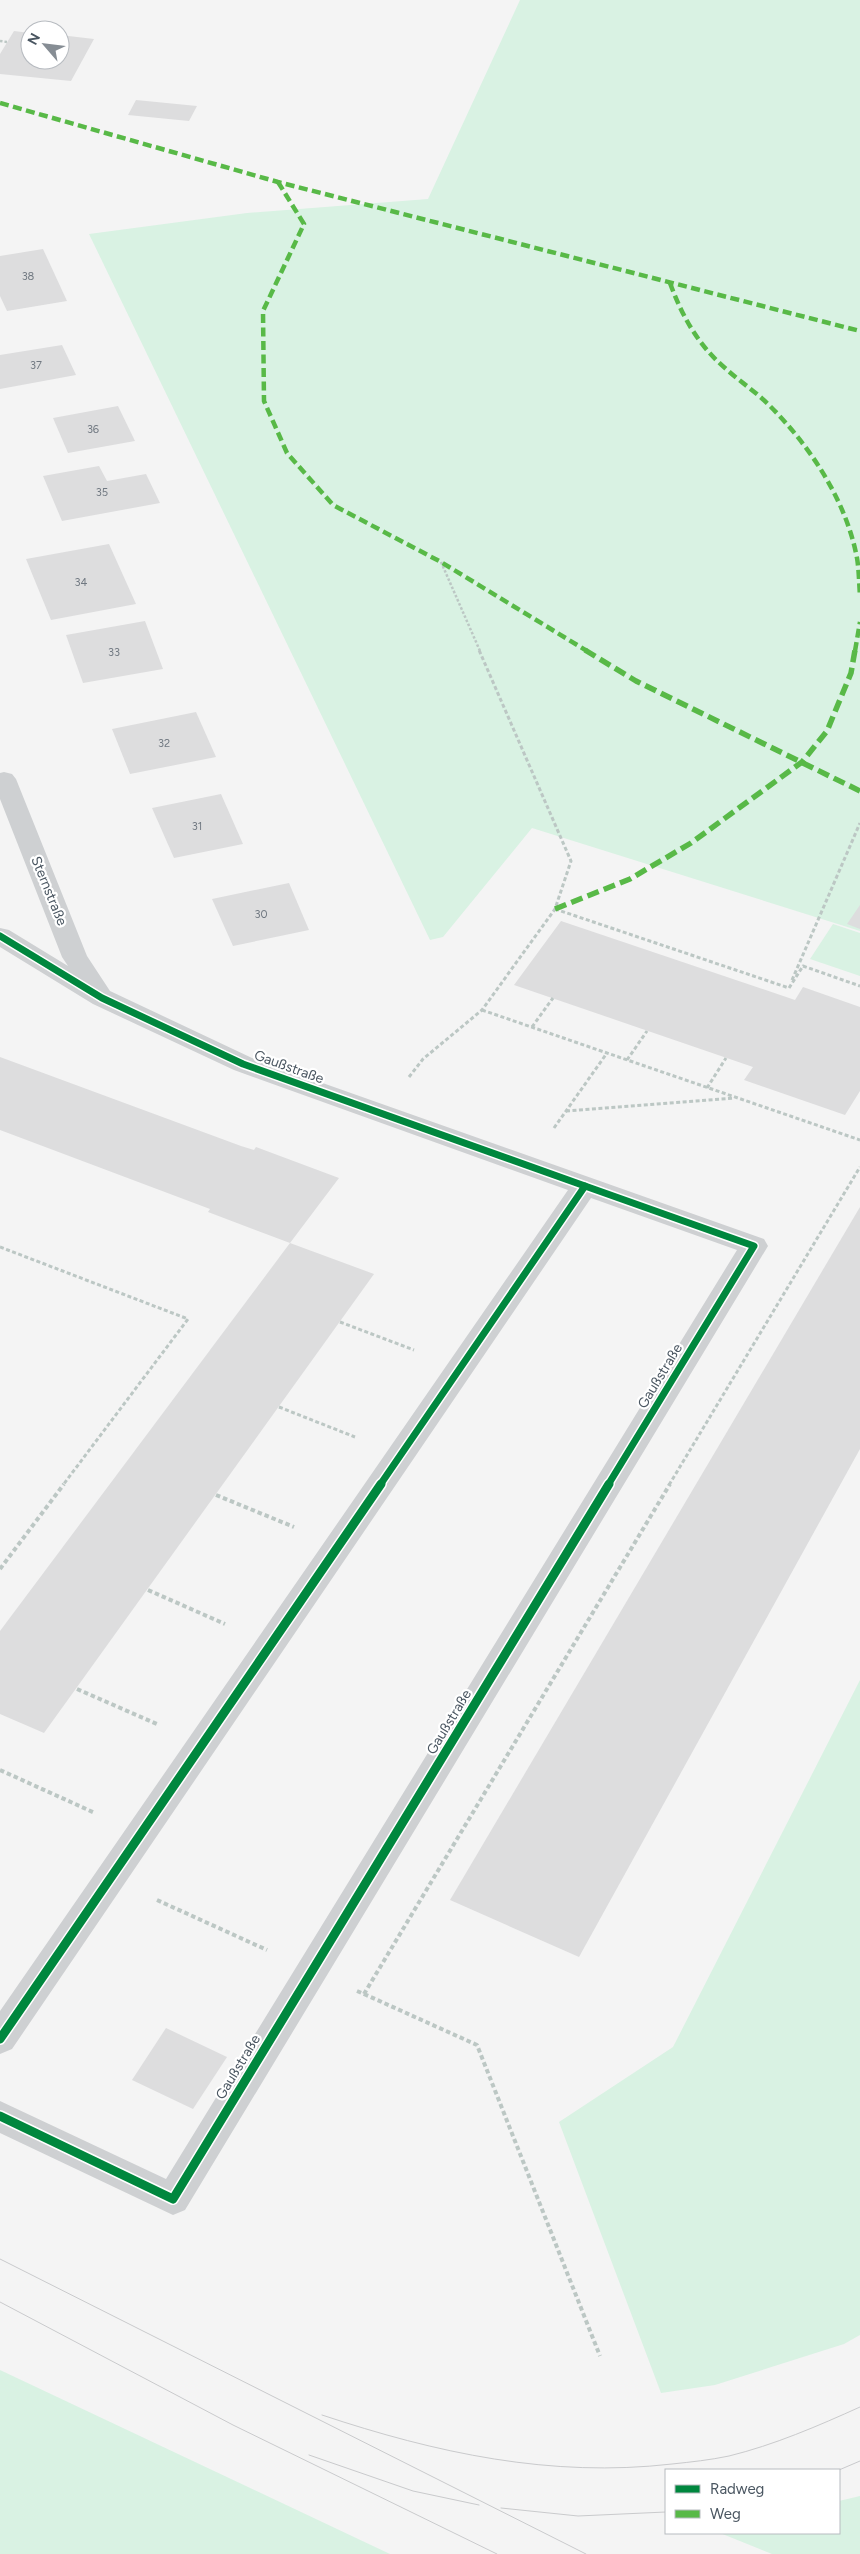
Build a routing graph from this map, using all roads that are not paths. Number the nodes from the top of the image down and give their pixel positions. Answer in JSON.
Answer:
{"nodes":[{"id":1,"x":1,"y":777,"type":"edge"},
{"id":2,"x":0,"y":936,"type":"edge"},
{"id":3,"x":102,"y":998,"type":"junction"},
{"id":4,"x":585,"y":1186,"type":"junction"},
{"id":5,"x":0,"y":2039,"type":"edge"},
{"id":6,"x":0,"y":2116,"type":"edge"}],
"edges":[{"from":1,"to":3,"type":"street","name":"Sternstraße"},
{"from":2,"to":3,"type":"street","name":"Gaußstraße"},
{"from":3,"to":4,"type":"street","name":"Gaußstraße"},
{"from":4,"to":5,"type":"street"},
{"from":4,"to":6,"type":"street","name":"Gaußstraße"}]}
